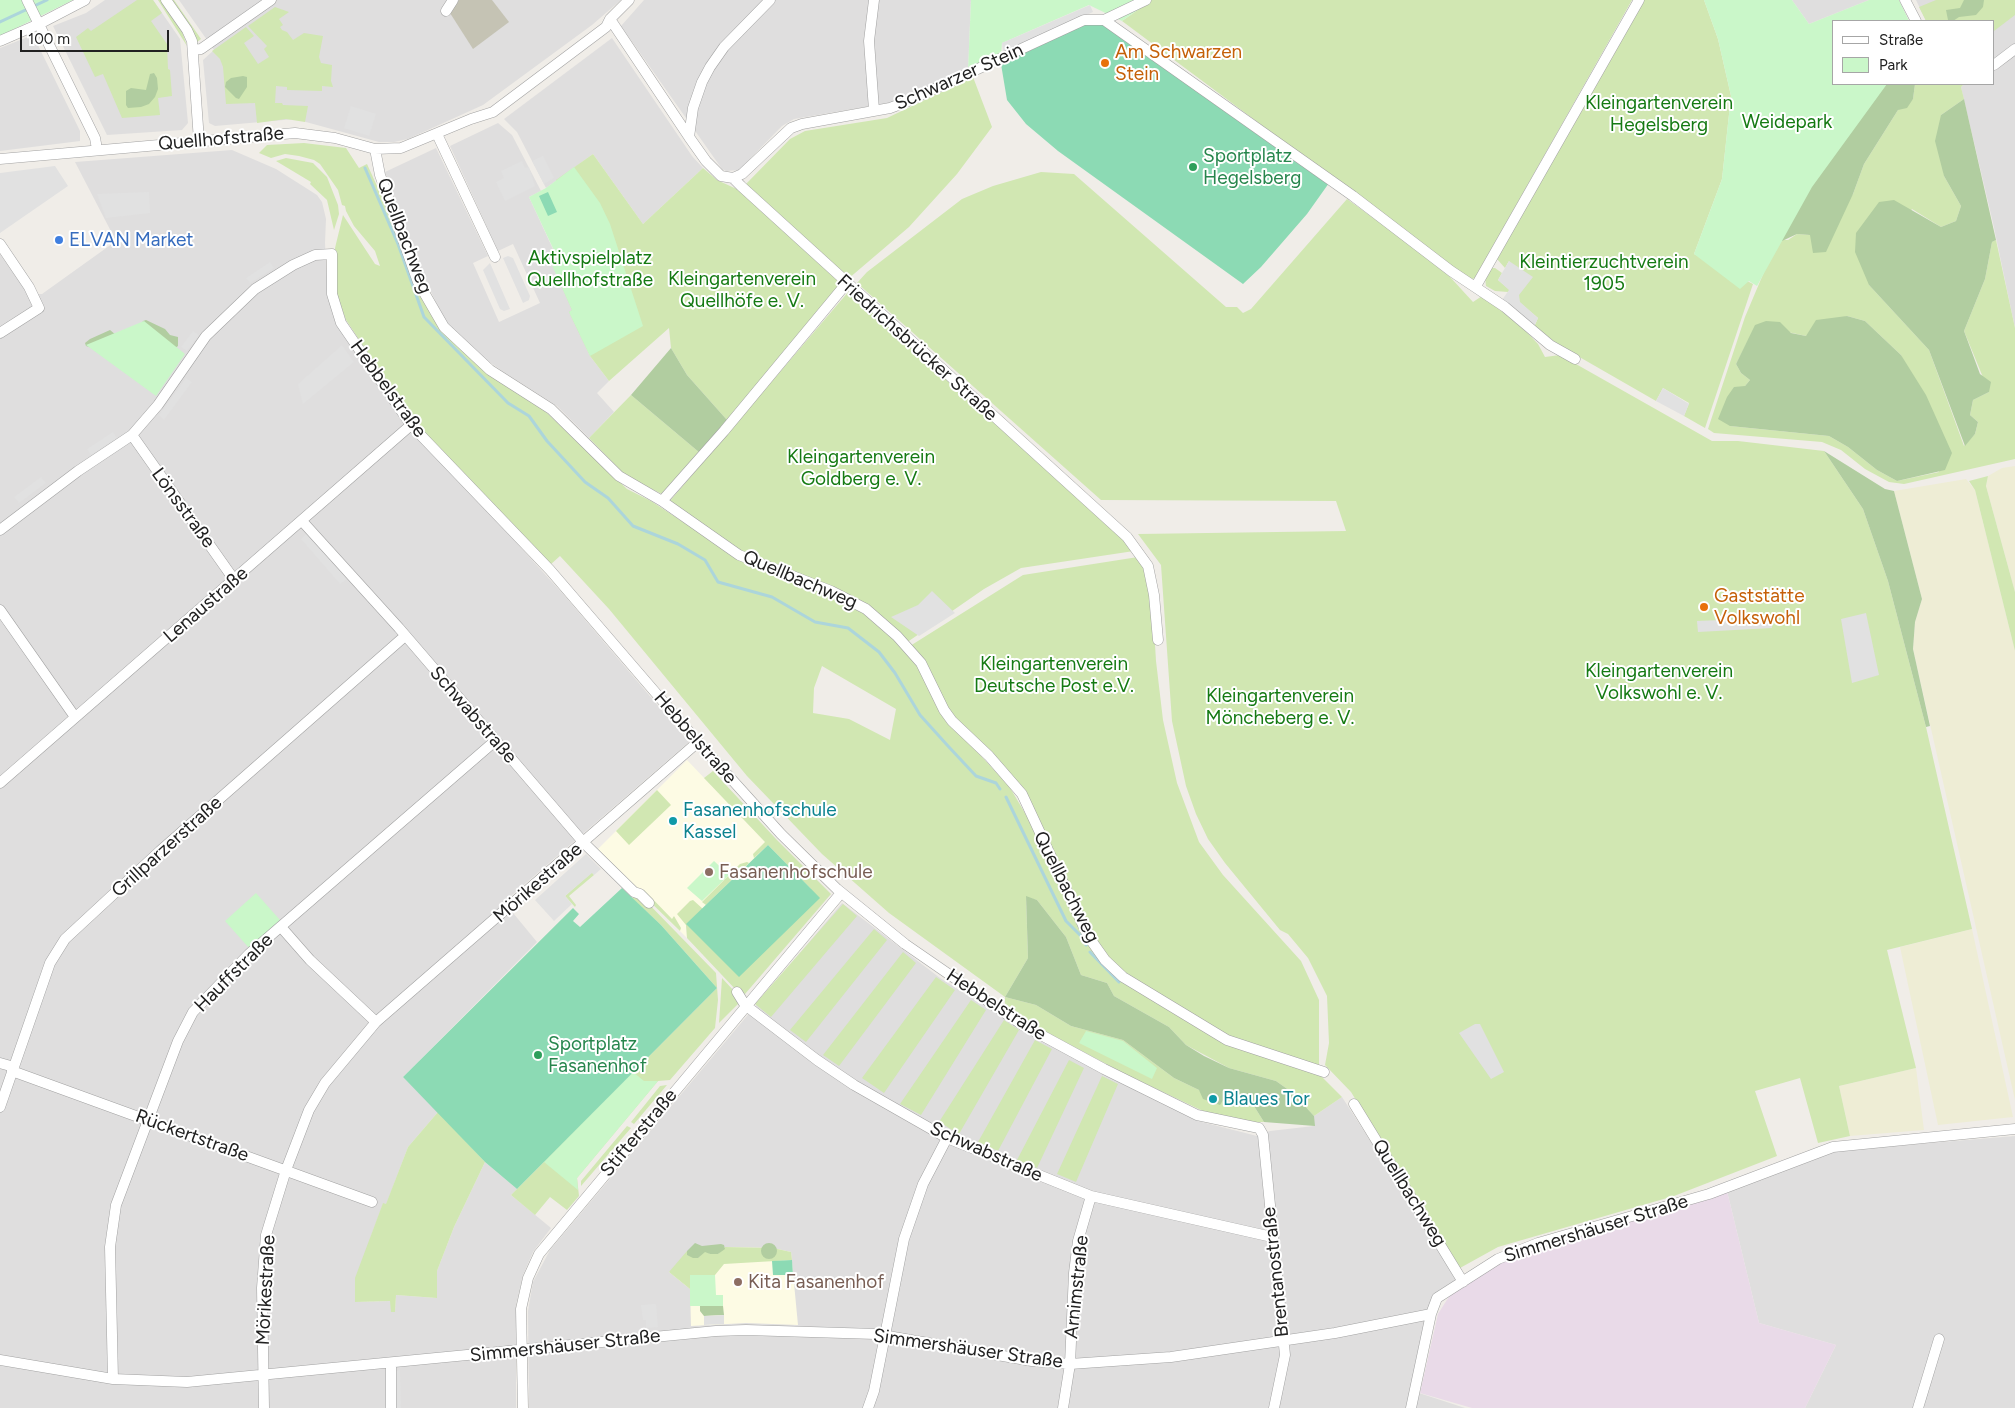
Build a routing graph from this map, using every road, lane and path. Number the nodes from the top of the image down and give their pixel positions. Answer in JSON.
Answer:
{"nodes":[{"id":1,"x":27,"y":0,"type":"edge"},
{"id":2,"x":85,"y":0,"type":"edge"},
{"id":3,"x":166,"y":0,"type":"edge"},
{"id":4,"x":271,"y":0,"type":"edge"},
{"id":5,"x":453,"y":0,"type":"edge"},
{"id":6,"x":629,"y":0,"type":"edge"},
{"id":7,"x":770,"y":0,"type":"edge"},
{"id":8,"x":874,"y":0,"type":"edge"},
{"id":9,"x":1146,"y":0,"type":"edge"},
{"id":10,"x":1639,"y":0,"type":"edge"},
{"id":11,"x":1905,"y":0,"type":"edge"},
{"id":12,"x":446,"y":11,"type":"dead end"},
{"id":13,"x":1107,"y":18,"type":"junction"},
{"id":14,"x":610,"y":19,"type":"junction"},
{"id":15,"x":1915,"y":20,"type":"edge"},
{"id":16,"x":38,"y":21,"type":"junction"},
{"id":17,"x":0,"y":41,"type":"edge"},
{"id":18,"x":193,"y":50,"type":"junction"},
{"id":19,"x":2015,"y":50,"type":"edge"},
{"id":20,"x":1995,"y":64,"type":"edge"},
{"id":21,"x":874,"y":110,"type":"junction"},
{"id":22,"x":437,"y":134,"type":"junction"},
{"id":23,"x":688,"y":137,"type":"junction"},
{"id":24,"x":199,"y":141,"type":"junction"},
{"id":25,"x":96,"y":149,"type":"junction"},
{"id":26,"x":375,"y":149,"type":"junction"},
{"id":27,"x":0,"y":159,"type":"edge"},
{"id":28,"x":732,"y":178,"type":"junction"},
{"id":29,"x":0,"y":244,"type":"edge"},
{"id":30,"x":495,"y":257,"type":"dead end"},
{"id":31,"x":846,"y":284,"type":"junction"},
{"id":32,"x":1476,"y":286,"type":"junction"},
{"id":33,"x":0,"y":333,"type":"edge"},
{"id":34,"x":1575,"y":358,"type":"dead end"},
{"id":35,"x":410,"y":426,"type":"junction"},
{"id":36,"x":132,"y":435,"type":"junction"},
{"id":37,"x":662,"y":501,"type":"junction"},
{"id":38,"x":302,"y":522,"type":"junction"},
{"id":39,"x":0,"y":530,"type":"edge"},
{"id":40,"x":235,"y":581,"type":"junction"},
{"id":41,"x":0,"y":610,"type":"edge"},
{"id":42,"x":405,"y":636,"type":"junction"},
{"id":43,"x":1158,"y":640,"type":"dead end"},
{"id":44,"x":75,"y":717,"type":"junction"},
{"id":45,"x":495,"y":741,"type":"junction"},
{"id":46,"x":698,"y":742,"type":"junction"},
{"id":47,"x":0,"y":783,"type":"edge"},
{"id":48,"x":584,"y":842,"type":"junction"},
{"id":49,"x":841,"y":893,"type":"junction"},
{"id":50,"x":650,"y":903,"type":"dead end"},
{"id":51,"x":281,"y":928,"type":"junction"},
{"id":52,"x":737,"y":992,"type":"dead end"},
{"id":53,"x":746,"y":1006,"type":"junction"},
{"id":54,"x":376,"y":1022,"type":"junction"},
{"id":55,"x":0,"y":1063,"type":"edge"},
{"id":56,"x":13,"y":1069,"type":"junction"},
{"id":57,"x":1324,"y":1072,"type":"dead end"},
{"id":58,"x":1354,"y":1104,"type":"dead end"},
{"id":59,"x":0,"y":1107,"type":"edge"},
{"id":60,"x":147,"y":1120,"type":"junction"},
{"id":61,"x":2015,"y":1129,"type":"edge"},
{"id":62,"x":1263,"y":1136,"type":"joint"},
{"id":63,"x":947,"y":1138,"type":"junction"},
{"id":64,"x":286,"y":1170,"type":"junction"},
{"id":65,"x":1091,"y":1196,"type":"junction"},
{"id":66,"x":372,"y":1202,"type":"dead end"},
{"id":67,"x":1272,"y":1237,"type":"junction"},
{"id":68,"x":1463,"y":1282,"type":"junction"},
{"id":69,"x":1432,"y":1314,"type":"junction"},
{"id":70,"x":884,"y":1335,"type":"junction"},
{"id":71,"x":1940,"y":1339,"type":"dead end"},
{"id":72,"x":1283,"y":1340,"type":"junction"},
{"id":73,"x":522,"y":1350,"type":"junction"},
{"id":74,"x":0,"y":1360,"type":"edge"},
{"id":75,"x":391,"y":1363,"type":"junction"},
{"id":76,"x":1070,"y":1364,"type":"junction"},
{"id":77,"x":263,"y":1376,"type":"junction"},
{"id":78,"x":113,"y":1380,"type":"junction"},
{"id":79,"x":264,"y":1408,"type":"edge"},
{"id":80,"x":391,"y":1408,"type":"edge"},
{"id":81,"x":523,"y":1408,"type":"edge"},
{"id":82,"x":868,"y":1408,"type":"edge"},
{"id":83,"x":1063,"y":1408,"type":"edge"},
{"id":84,"x":1274,"y":1408,"type":"edge"},
{"id":85,"x":1411,"y":1408,"type":"edge"},
{"id":86,"x":1918,"y":1408,"type":"edge"}],
"edges":[{"from":1,"to":16,"type":"street"},
{"from":2,"to":16,"type":"street"},
{"from":3,"to":18,"type":"street"},
{"from":4,"to":18,"type":"street"},
{"from":5,"to":12,"type":"street"},
{"from":6,"to":14,"type":"street","name":"Quellhofstraße"},
{"from":7,"to":23,"type":"street"},
{"from":8,"to":21,"type":"street"},
{"from":9,"to":13,"type":"street","name":"Schwarzer Stein"},
{"from":10,"to":32,"type":"street"},
{"from":11,"to":15,"type":"street"},
{"from":13,"to":21,"type":"street","name":"Schwarzer Stein"},
{"from":13,"to":32,"type":"street"},
{"from":14,"to":22,"type":"street","name":"Quellhofstraße"},
{"from":14,"to":23,"type":"street","name":"Friedrichsbrücker Straße"},
{"from":16,"to":17,"type":"street"},
{"from":16,"to":25,"type":"street"},
{"from":18,"to":24,"type":"street"},
{"from":19,"to":20,"type":"street"},
{"from":21,"to":28,"type":"street","name":"Schwarzer Stein"},
{"from":22,"to":26,"type":"street","name":"Quellhofstraße"},
{"from":22,"to":30,"type":"street"},
{"from":23,"to":28,"type":"street","name":"Friedrichsbrücker Straße"},
{"from":24,"to":25,"type":"street","name":"Quellhofstraße"},
{"from":24,"to":26,"type":"street","name":"Quellhofstraße"},
{"from":25,"to":27,"type":"street","name":"Quellhofstraße"},
{"from":26,"to":37,"type":"street","name":"Quellbachweg"},
{"from":28,"to":31,"type":"street","name":"Friedrichsbrücker Straße"},
{"from":29,"to":33,"type":"street"},
{"from":31,"to":37,"type":"street"},
{"from":31,"to":43,"type":"street","name":"Friedrichsbrücker Straße"},
{"from":32,"to":34,"type":"street"},
{"from":35,"to":36,"type":"street","name":"Hebbelstraße"},
{"from":35,"to":38,"type":"street","name":"Lenaustraße"},
{"from":35,"to":46,"type":"street","name":"Hebbelstraße"},
{"from":36,"to":39,"type":"street"},
{"from":36,"to":40,"type":"street","name":"Lönsstraße"},
{"from":37,"to":57,"type":"street","name":"Quellbachweg"},
{"from":38,"to":40,"type":"street","name":"Lenaustraße"},
{"from":38,"to":42,"type":"street","name":"Schwabstraße"},
{"from":40,"to":44,"type":"street","name":"Lenaustraße"},
{"from":41,"to":44,"type":"street"},
{"from":42,"to":45,"type":"street","name":"Schwabstraße"},
{"from":42,"to":56,"type":"street","name":"Grillparzerstraße"},
{"from":44,"to":47,"type":"street","name":"Lenaustraße"},
{"from":45,"to":48,"type":"street","name":"Schwabstraße"},
{"from":45,"to":51,"type":"street","name":"Hauffstraße"},
{"from":46,"to":48,"type":"street","name":"Mörikestraße"},
{"from":46,"to":49,"type":"street","name":"Hebbelstraße"},
{"from":48,"to":50,"type":"street","name":"Schwabstraße"},
{"from":48,"to":54,"type":"street","name":"Mörikestraße"},
{"from":49,"to":53,"type":"street","name":"Stifterstraße"},
{"from":49,"to":62,"type":"street","name":"Hebbelstraße"},
{"from":51,"to":54,"type":"street"},
{"from":51,"to":60,"type":"street","name":"Hauffstraße"},
{"from":52,"to":53,"type":"street","name":"Schwabstraße"},
{"from":53,"to":63,"type":"street","name":"Schwabstraße"},
{"from":53,"to":73,"type":"street","name":"Stifterstraße"},
{"from":54,"to":64,"type":"street","name":"Mörikestraße"},
{"from":55,"to":56,"type":"street","name":"Rückertstraße"},
{"from":56,"to":59,"type":"street","name":"Grillparzerstraße"},
{"from":56,"to":60,"type":"street","name":"Rückertstraße"},
{"from":58,"to":68,"type":"street","name":"Quellbachweg"},
{"from":60,"to":64,"type":"street","name":"Rückertstraße"},
{"from":60,"to":78,"type":"street","name":"Hauffstraße"},
{"from":61,"to":68,"type":"street","name":"Simmershäuser Straße"},
{"from":62,"to":67,"type":"street","name":"Brentanostraße"},
{"from":63,"to":65,"type":"street","name":"Schwabstraße"},
{"from":63,"to":70,"type":"street"},
{"from":64,"to":66,"type":"street","name":"Rückertstraße"},
{"from":64,"to":77,"type":"street","name":"Mörikestraße"},
{"from":65,"to":67,"type":"street","name":"Schwabstraße"},
{"from":65,"to":76,"type":"street","name":"Arnimstraße"},
{"from":67,"to":72,"type":"street","name":"Brentanostraße"},
{"from":68,"to":69,"type":"street","name":"Simmershäuser Straße"},
{"from":69,"to":72,"type":"street","name":"Simmershäuser Straße"},
{"from":69,"to":85,"type":"street"},
{"from":70,"to":73,"type":"street","name":"Simmershäuser Straße"},
{"from":70,"to":76,"type":"street","name":"Simmershäuser Straße"},
{"from":70,"to":82,"type":"street"},
{"from":71,"to":86,"type":"street"},
{"from":72,"to":76,"type":"street","name":"Simmershäuser Straße"},
{"from":72,"to":84,"type":"street","name":"Brentanostraße"},
{"from":73,"to":75,"type":"street","name":"Simmershäuser Straße"},
{"from":73,"to":81,"type":"street","name":"Stifterstraße"},
{"from":74,"to":78,"type":"street","name":"Simmershäuser Straße"},
{"from":75,"to":77,"type":"street","name":"Simmershäuser Straße"},
{"from":75,"to":80,"type":"street"},
{"from":76,"to":83,"type":"street","name":"Arnimstraße"},
{"from":77,"to":78,"type":"street","name":"Simmershäuser Straße"},
{"from":77,"to":79,"type":"street","name":"Mörikestraße"}]}
